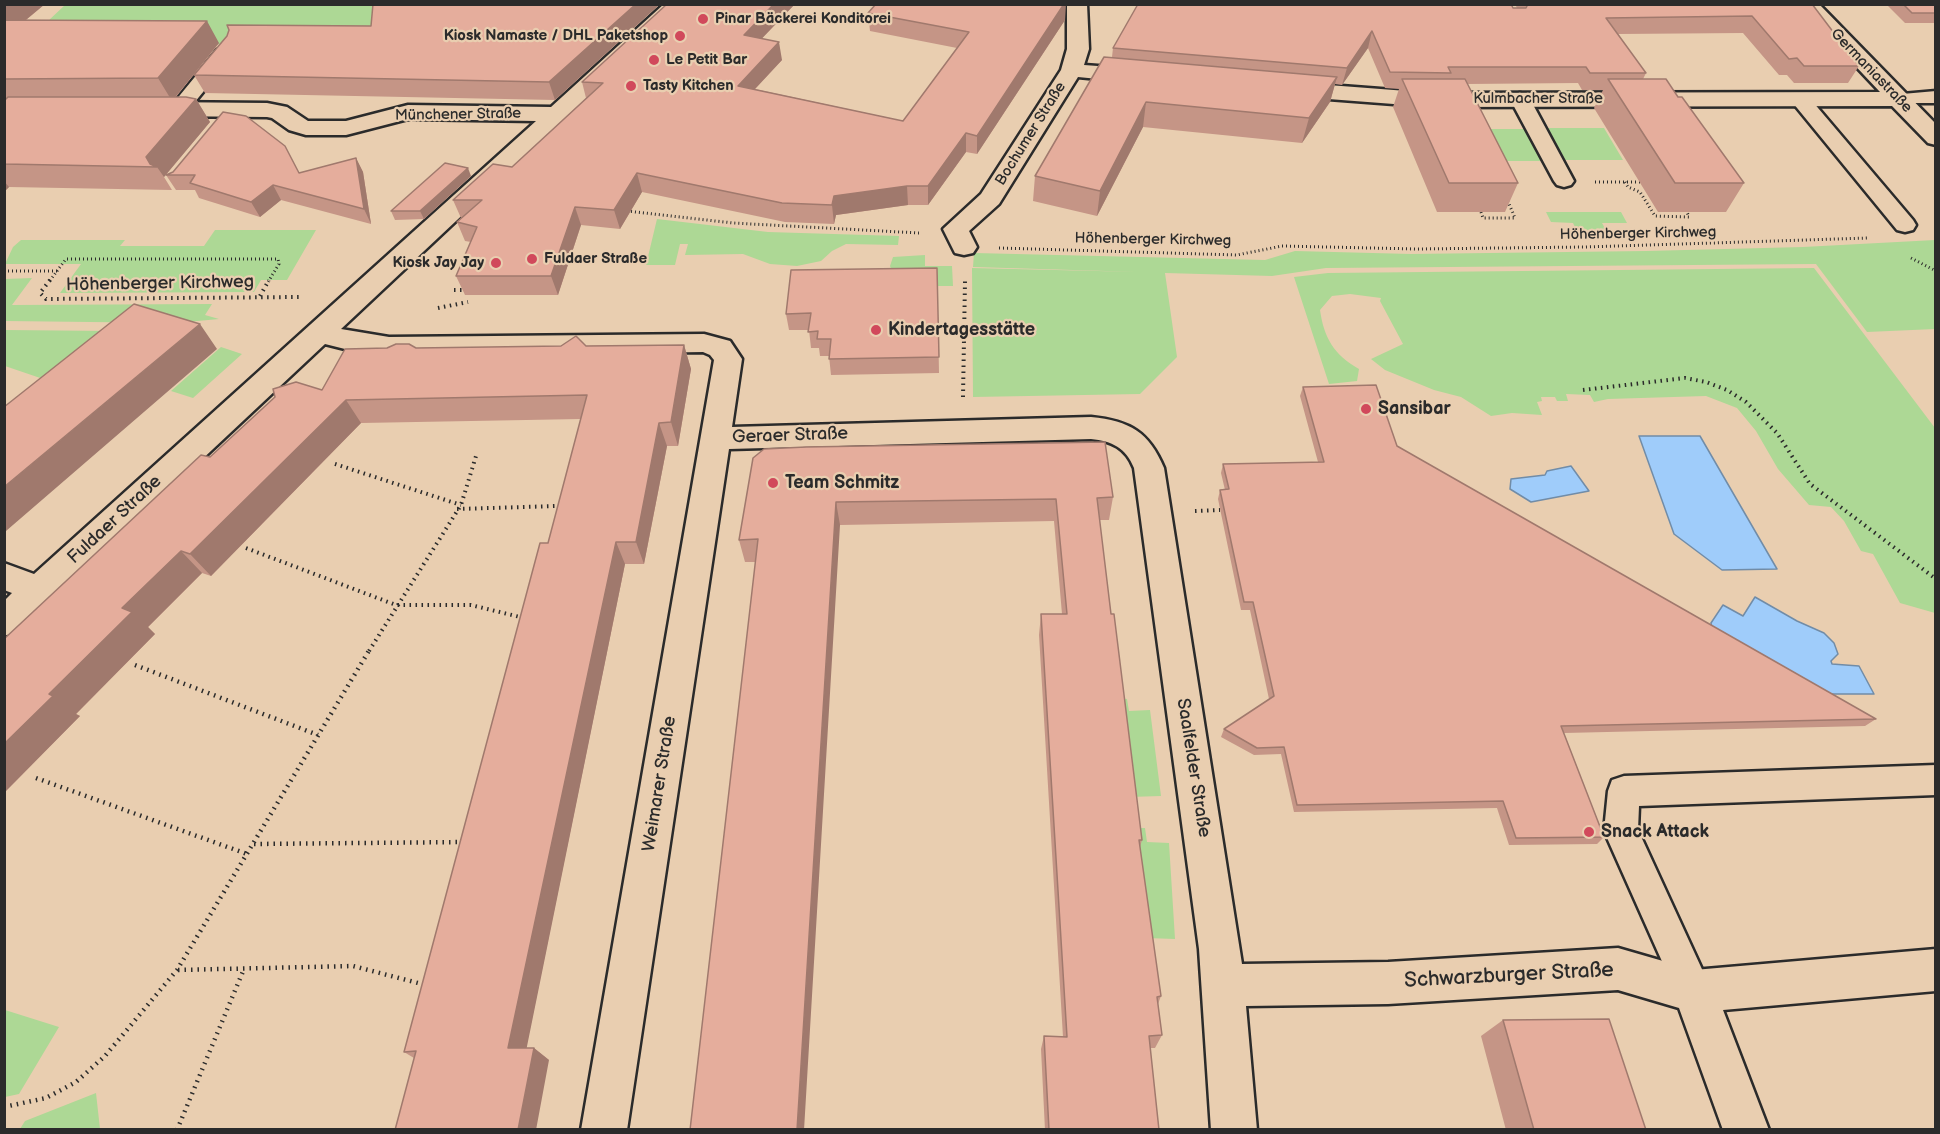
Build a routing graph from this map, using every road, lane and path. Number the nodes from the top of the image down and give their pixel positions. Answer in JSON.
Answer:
{"nodes":[{"id":1,"x":677,"y":4,"type":"edge"},
{"id":2,"x":1077,"y":4,"type":"edge"},
{"id":3,"x":1807,"y":4,"type":"edge"},
{"id":4,"x":228,"y":49,"type":"edge"},
{"id":5,"x":1072,"y":70,"type":"junction"},
{"id":6,"x":1162,"y":78,"type":"edge"},
{"id":7,"x":1267,"y":87,"type":"edge"},
{"id":8,"x":1935,"y":97,"type":"edge"},
{"id":9,"x":1520,"y":99,"type":"junction"},
{"id":10,"x":1800,"y":99,"type":"junction"},
{"id":11,"x":1898,"y":99,"type":"junction"},
{"id":12,"x":134,"y":109,"type":"edge"},
{"id":13,"x":178,"y":110,"type":"junction"},
{"id":14,"x":232,"y":110,"type":"junction"},
{"id":15,"x":559,"y":114,"type":"junction"},
{"id":16,"x":218,"y":128,"type":"edge"},
{"id":17,"x":1935,"y":138,"type":"edge"},
{"id":18,"x":1564,"y":182,"type":"joint"},
{"id":19,"x":1625,"y":182,"type":"junction"},
{"id":20,"x":1640,"y":182,"type":"dead end"},
{"id":21,"x":1504,"y":194,"type":"edge"},
{"id":22,"x":622,"y":210,"type":"edge"},
{"id":23,"x":1480,"y":212,"type":"edge"},
{"id":24,"x":1687,"y":212,"type":"edge"},
{"id":25,"x":1905,"y":225,"type":"dead end"},
{"id":26,"x":1877,"y":238,"type":"dead end"},
{"id":27,"x":964,"y":248,"type":"junction"},
{"id":28,"x":4,"y":271,"type":"edge"},
{"id":29,"x":57,"y":271,"type":"junction"},
{"id":30,"x":454,"y":290,"type":"edge"},
{"id":31,"x":477,"y":290,"type":"edge"},
{"id":32,"x":259,"y":297,"type":"junction"},
{"id":33,"x":360,"y":298,"type":"junction"},
{"id":34,"x":468,"y":302,"type":"edge"},
{"id":35,"x":434,"y":310,"type":"dead end"},
{"id":36,"x":321,"y":333,"type":"junction"},
{"id":37,"x":1583,"y":390,"type":"dead end"},
{"id":38,"x":963,"y":430,"type":"junction"},
{"id":39,"x":1107,"y":430,"type":"joint"},
{"id":40,"x":716,"y":438,"type":"junction"},
{"id":41,"x":476,"y":456,"type":"dead end"},
{"id":42,"x":335,"y":464,"type":"dead end"},
{"id":43,"x":460,"y":505,"type":"junction"},
{"id":44,"x":557,"y":506,"type":"edge"},
{"id":45,"x":456,"y":509,"type":"junction"},
{"id":46,"x":1220,"y":510,"type":"edge"},
{"id":47,"x":1193,"y":511,"type":"dead end"},
{"id":48,"x":246,"y":548,"type":"dead end"},
{"id":49,"x":4,"y":576,"type":"edge"},
{"id":50,"x":1935,"y":579,"type":"edge"},
{"id":51,"x":40,"y":590,"type":"junction"},
{"id":52,"x":396,"y":605,"type":"junction"},
{"id":53,"x":520,"y":616,"type":"edge"},
{"id":54,"x":4,"y":622,"type":"edge"},
{"id":55,"x":135,"y":665,"type":"dead end"},
{"id":56,"x":318,"y":735,"type":"junction"},
{"id":57,"x":36,"y":778,"type":"dead end"},
{"id":58,"x":1935,"y":780,"type":"edge"},
{"id":59,"x":466,"y":842,"type":"edge"},
{"id":60,"x":253,"y":844,"type":"junction"},
{"id":61,"x":247,"y":854,"type":"junction"},
{"id":62,"x":244,"y":969,"type":"junction"},
{"id":63,"x":177,"y":970,"type":"junction"},
{"id":64,"x":1935,"y":970,"type":"edge"},
{"id":65,"x":418,"y":983,"type":"dead end"},
{"id":66,"x":1224,"y":985,"type":"junction"},
{"id":67,"x":1694,"y":991,"type":"junction"},
{"id":68,"x":4,"y":1107,"type":"edge"},
{"id":69,"x":177,"y":1130,"type":"edge"},
{"id":70,"x":604,"y":1130,"type":"edge"},
{"id":71,"x":1234,"y":1130,"type":"edge"},
{"id":72,"x":1746,"y":1130,"type":"edge"}],
"edges":[{"from":1,"to":15,"type":"street","name":"Fuldaer Straße"},
{"from":2,"to":5,"type":"street","name":"Bochumer Straße"},
{"from":3,"to":11,"type":"street","name":"Germaniastraße"},
{"from":4,"to":13,"type":"lane"},
{"from":5,"to":6,"type":"street"},
{"from":5,"to":27,"type":"street","name":"Bochumer Straße"},
{"from":7,"to":9,"type":"street","name":"Kulmbacher Straße"},
{"from":8,"to":11,"type":"lane"},
{"from":9,"to":10,"type":"street","name":"Kulmbacher Straße"},
{"from":9,"to":18,"type":"lane"},
{"from":10,"to":11,"type":"street","name":"Kulmbacher Straße"},
{"from":10,"to":25,"type":"lane"},
{"from":11,"to":17,"type":"street","name":"Germaniastraße"},
{"from":12,"to":13,"type":"street","name":"Münchener Straße"},
{"from":13,"to":14,"type":"street","name":"Münchener Straße"},
{"from":14,"to":15,"type":"street","name":"Münchener Straße"},
{"from":14,"to":16,"type":"lane"},
{"from":15,"to":33,"type":"street","name":"Fuldaer Straße"},
{"from":18,"to":19,"type":"path"},
{"from":19,"to":20,"type":"path"},
{"from":19,"to":24,"type":"path"},
{"from":21,"to":23,"type":"path"},
{"from":22,"to":27,"type":"path","name":"Höhenberger Kirchweg"},
{"from":26,"to":27,"type":"path","name":"Höhenberger Kirchweg"},
{"from":27,"to":38,"type":"path"},
{"from":28,"to":29,"type":"path","name":"Höhenberger Kirchweg"},
{"from":29,"to":32,"type":"path","name":"Höhenberger Kirchweg"},
{"from":29,"to":32,"type":"path"},
{"from":30,"to":31,"type":"path"},
{"from":32,"to":33,"type":"path","name":"Höhenberger Kirchweg"},
{"from":33,"to":36,"type":"street","name":"Fuldaer Straße"},
{"from":34,"to":35,"type":"path"},
{"from":36,"to":40,"type":"street","name":"Geraer Straße"},
{"from":36,"to":51,"type":"street","name":"Fuldaer Straße"},
{"from":37,"to":50,"type":"path"},
{"from":38,"to":39,"type":"street","name":"Geraer Straße"},
{"from":38,"to":40,"type":"street","name":"Geraer Straße"},
{"from":39,"to":66,"type":"street","name":"Saalfelder Straße"},
{"from":40,"to":70,"type":"street","name":"Weimarer Straße"},
{"from":41,"to":43,"type":"path"},
{"from":42,"to":43,"type":"path"},
{"from":43,"to":45,"type":"path"},
{"from":44,"to":45,"type":"path"},
{"from":45,"to":52,"type":"path"},
{"from":46,"to":47,"type":"path"},
{"from":48,"to":52,"type":"path"},
{"from":49,"to":51,"type":"street"},
{"from":51,"to":54,"type":"street","name":"Fuldaer Straße"},
{"from":52,"to":53,"type":"path"},
{"from":52,"to":56,"type":"path"},
{"from":55,"to":56,"type":"path"},
{"from":56,"to":60,"type":"path"},
{"from":57,"to":61,"type":"path"},
{"from":58,"to":67,"type":"lane"},
{"from":59,"to":60,"type":"path"},
{"from":60,"to":61,"type":"path"},
{"from":61,"to":63,"type":"path"},
{"from":62,"to":63,"type":"path"},
{"from":62,"to":65,"type":"path"},
{"from":62,"to":69,"type":"path"},
{"from":63,"to":68,"type":"path"},
{"from":64,"to":67,"type":"street","name":"Schwarzburger Straße"},
{"from":66,"to":67,"type":"street","name":"Schwarzburger Straße"},
{"from":66,"to":71,"type":"street","name":"Saalfelder Straße"},
{"from":67,"to":72,"type":"street"}]}
